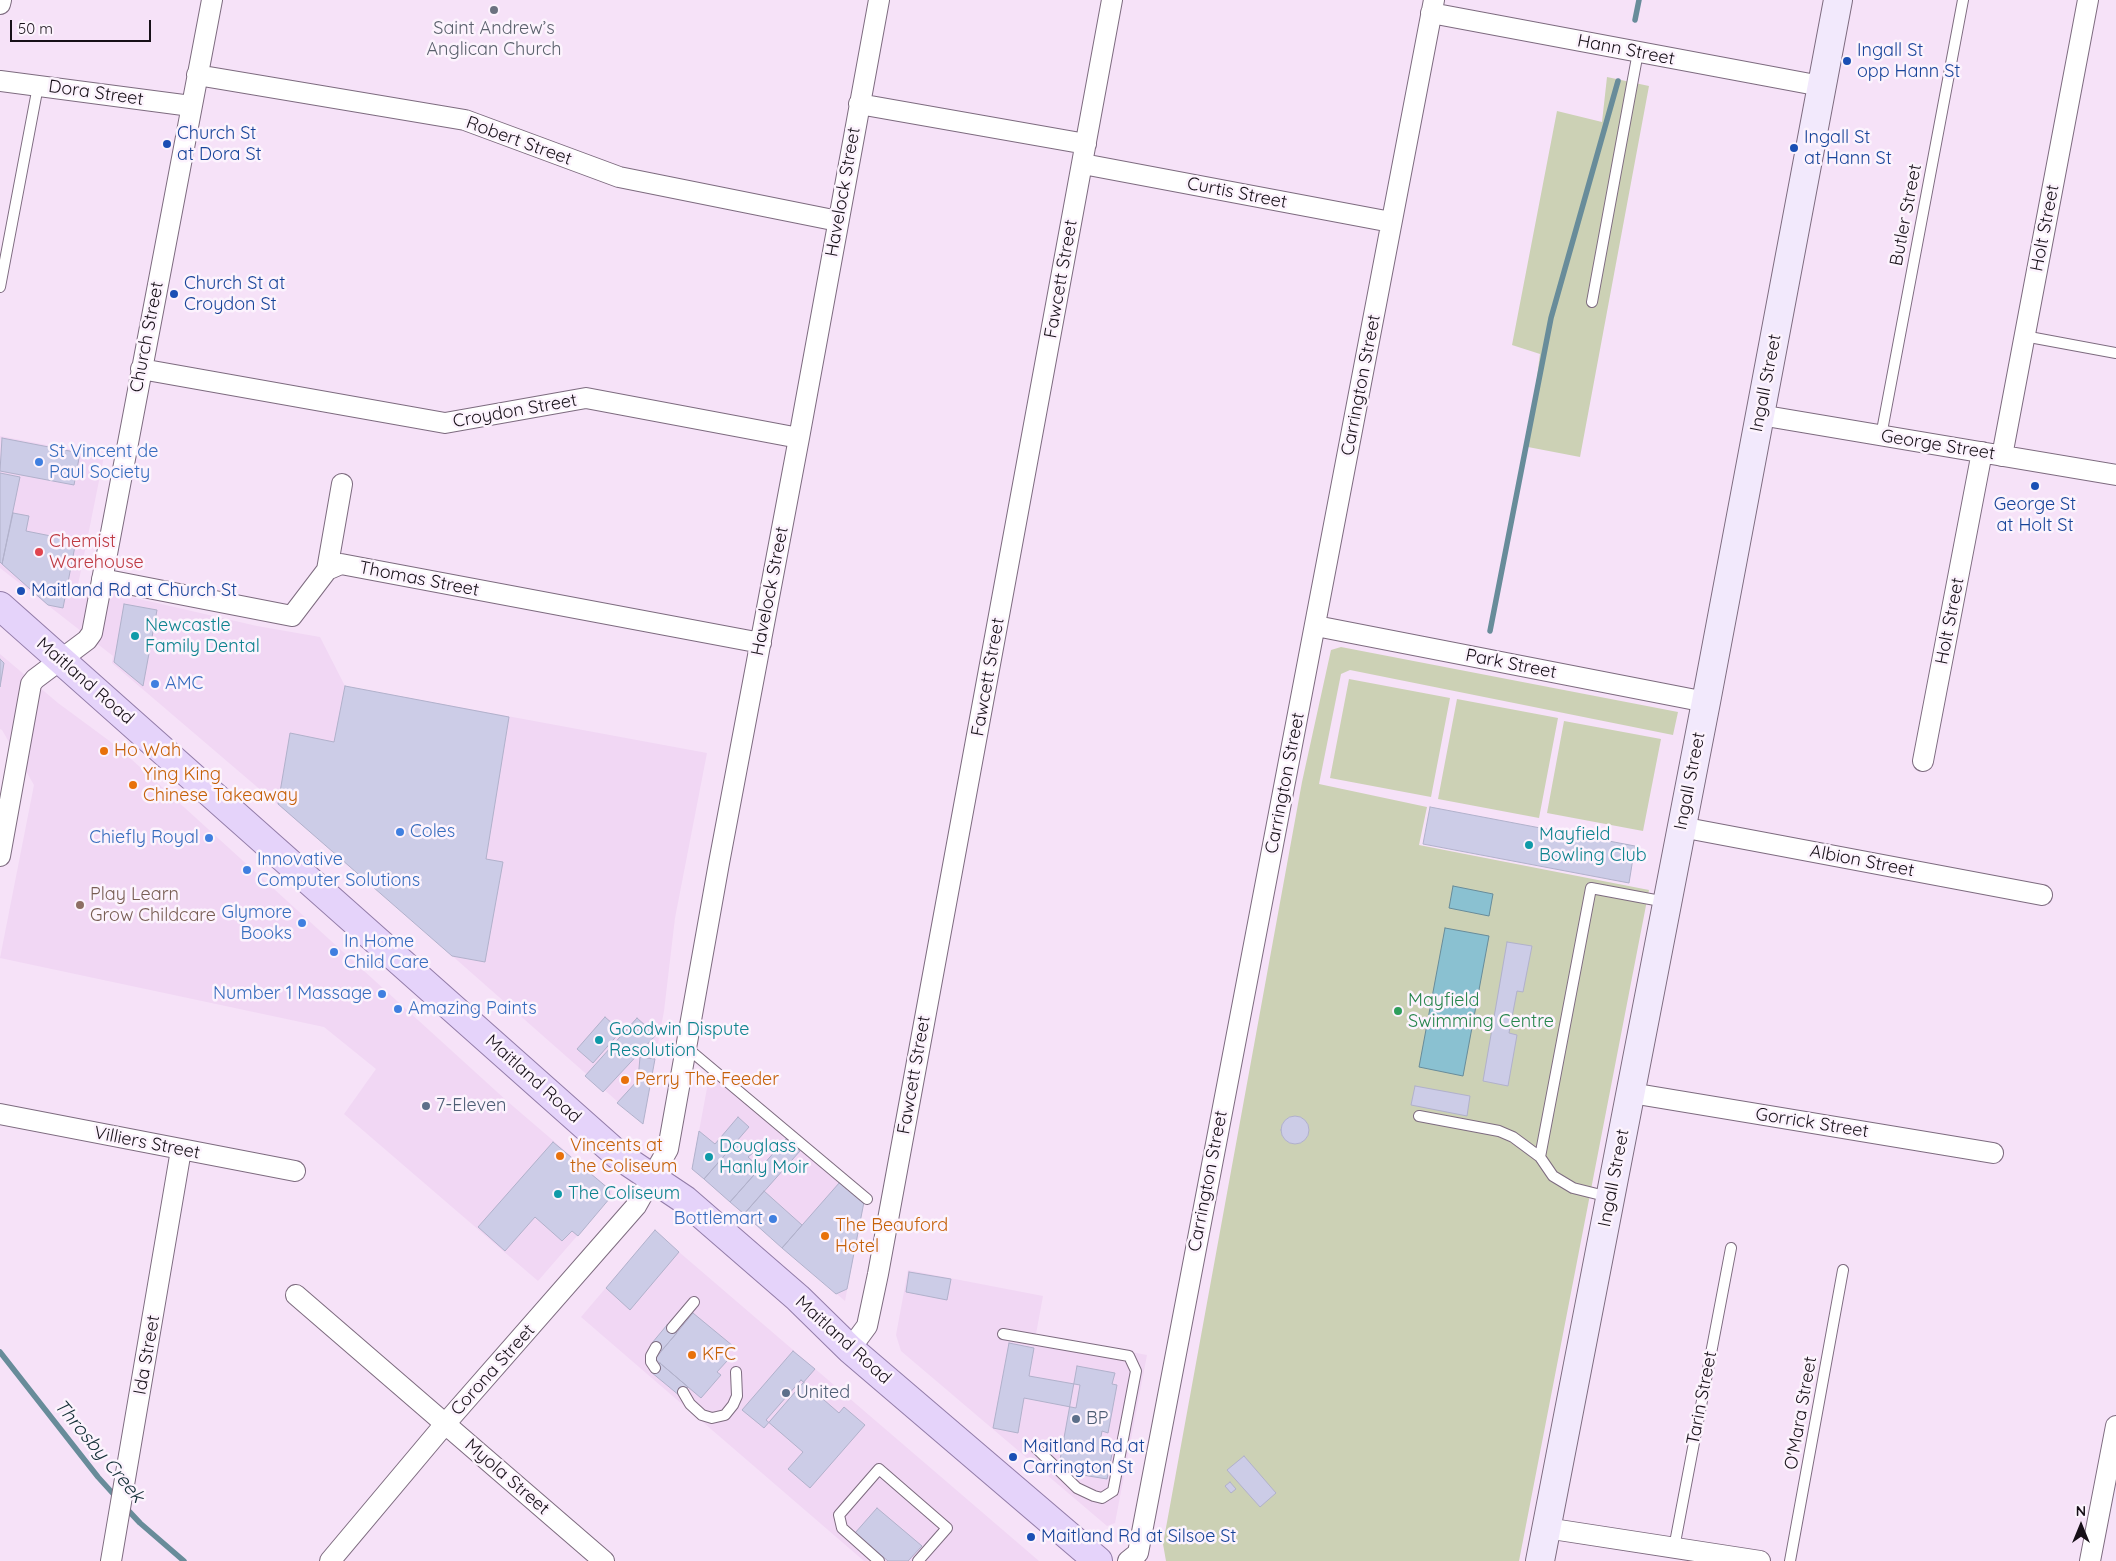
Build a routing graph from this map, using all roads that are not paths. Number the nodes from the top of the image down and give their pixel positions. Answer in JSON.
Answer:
{"nodes":[{"id":1,"x":212,"y":0,"type":"edge"},
{"id":2,"x":1112,"y":0,"type":"edge"},
{"id":3,"x":1838,"y":0,"type":"edge"},
{"id":4,"x":1963,"y":0,"type":"edge"},
{"id":5,"x":2088,"y":0,"type":"edge"},
{"id":6,"x":873,"y":1,"type":"edge"},
{"id":7,"x":1432,"y":7,"type":"edge"},
{"id":8,"x":1638,"y":52,"type":"junction"},
{"id":9,"x":197,"y":75,"type":"junction"},
{"id":10,"x":0,"y":81,"type":"edge"},
{"id":11,"x":38,"y":86,"type":"junction"},
{"id":12,"x":1821,"y":86,"type":"junction"},
{"id":13,"x":859,"y":104,"type":"junction"},
{"id":14,"x":191,"y":106,"type":"junction"},
{"id":15,"x":1086,"y":144,"type":"junction"},
{"id":16,"x":1083,"y":164,"type":"junction"},
{"id":17,"x":838,"y":221,"type":"junction"},
{"id":18,"x":1391,"y":222,"type":"junction"},
{"id":19,"x":0,"y":287,"type":"edge"},
{"id":20,"x":1592,"y":302,"type":"dead end"},
{"id":21,"x":2024,"y":336,"type":"junction"},
{"id":22,"x":2116,"y":353,"type":"edge"},
{"id":23,"x":141,"y":369,"type":"junction"},
{"id":24,"x":1760,"y":414,"type":"junction"},
{"id":25,"x":1881,"y":436,"type":"junction"},
{"id":26,"x":799,"y":438,"type":"junction"},
{"id":27,"x":1982,"y":452,"type":"junction"},
{"id":28,"x":2002,"y":456,"type":"junction"},
{"id":29,"x":2116,"y":475,"type":"edge"},
{"id":30,"x":342,"y":484,"type":"dead end"},
{"id":31,"x":328,"y":570,"type":"junction"},
{"id":32,"x":102,"y":579,"type":"junction"},
{"id":33,"x":0,"y":606,"type":"edge"},
{"id":34,"x":1316,"y":626,"type":"junction"},
{"id":35,"x":761,"y":643,"type":"junction"},
{"id":36,"x":61,"y":660,"type":"junction"},
{"id":37,"x":1706,"y":702,"type":"junction"},
{"id":38,"x":1923,"y":761,"type":"dead end"},
{"id":39,"x":1681,"y":827,"type":"junction"},
{"id":40,"x":0,"y":856,"type":"edge"},
{"id":41,"x":2042,"y":895,"type":"dead end"},
{"id":42,"x":1667,"y":902,"type":"junction"},
{"id":43,"x":686,"y":1047,"type":"junction"},
{"id":44,"x":1631,"y":1093,"type":"junction"},
{"id":45,"x":0,"y":1114,"type":"edge"},
{"id":46,"x":1419,"y":1116,"type":"dead end"},
{"id":47,"x":181,"y":1150,"type":"junction"},
{"id":48,"x":1993,"y":1153,"type":"dead end"},
{"id":49,"x":1540,"y":1157,"type":"junction"},
{"id":50,"x":295,"y":1171,"type":"dead end"},
{"id":51,"x":652,"y":1178,"type":"junction"},
{"id":52,"x":867,"y":1198,"type":"dead end"},
{"id":53,"x":1610,"y":1198,"type":"junction"},
{"id":54,"x":1731,"y":1248,"type":"dead end"},
{"id":55,"x":1843,"y":1270,"type":"dead end"},
{"id":56,"x":296,"y":1295,"type":"dead end"},
{"id":57,"x":694,"y":1302,"type":"dead end"},
{"id":58,"x":672,"y":1328,"type":"dead end"},
{"id":59,"x":1003,"y":1334,"type":"dead end"},
{"id":60,"x":656,"y":1347,"type":"dead end"},
{"id":61,"x":850,"y":1349,"type":"junction"},
{"id":62,"x":655,"y":1368,"type":"dead end"},
{"id":63,"x":736,"y":1372,"type":"dead end"},
{"id":64,"x":683,"y":1392,"type":"dead end"},
{"id":65,"x":446,"y":1424,"type":"junction"},
{"id":66,"x":2116,"y":1426,"type":"edge"},
{"id":67,"x":1036,"y":1448,"type":"dead end"},
{"id":68,"x":1546,"y":1528,"type":"junction"},
{"id":69,"x":1662,"y":1552,"type":"edge"},
{"id":70,"x":111,"y":1561,"type":"edge"},
{"id":71,"x":330,"y":1561,"type":"edge"},
{"id":72,"x":604,"y":1561,"type":"edge"},
{"id":73,"x":879,"y":1561,"type":"edge"},
{"id":74,"x":918,"y":1561,"type":"edge"},
{"id":75,"x":1098,"y":1561,"type":"edge"},
{"id":76,"x":1128,"y":1561,"type":"edge"},
{"id":77,"x":1540,"y":1561,"type":"edge"},
{"id":78,"x":1760,"y":1561,"type":"edge"},
{"id":79,"x":1790,"y":1561,"type":"edge"},
{"id":80,"x":2090,"y":1561,"type":"edge"}],
"edges":[{"from":1,"to":9,"type":"street","name":"Church Street"},
{"from":2,"to":15,"type":"street","name":"Fawcett Street"},
{"from":3,"to":12,"type":"main road","name":"Ingall Street"},
{"from":4,"to":25,"type":"lane","name":"Butler Street"},
{"from":5,"to":21,"type":"street","name":"Holt Street"},
{"from":6,"to":13,"type":"street","name":"Havelock Street"},
{"from":7,"to":8,"type":"street","name":"Hann Street"},
{"from":7,"to":18,"type":"street","name":"Carrington Street"},
{"from":8,"to":12,"type":"street","name":"Hann Street"},
{"from":8,"to":20,"type":"lane"},
{"from":9,"to":14,"type":"street","name":"Church Street"},
{"from":9,"to":17,"type":"street","name":"Robert Street"},
{"from":10,"to":11,"type":"street","name":"Dora Street"},
{"from":11,"to":14,"type":"street","name":"Dora Street"},
{"from":11,"to":19,"type":"lane"},
{"from":12,"to":24,"type":"main road","name":"Ingall Street"},
{"from":13,"to":15,"type":"street"},
{"from":13,"to":17,"type":"street","name":"Havelock Street"},
{"from":14,"to":23,"type":"street","name":"Church Street"},
{"from":15,"to":16,"type":"street","name":"Fawcett Street"},
{"from":16,"to":18,"type":"street","name":"Curtis Street"},
{"from":16,"to":61,"type":"street","name":"Fawcett Street"},
{"from":17,"to":26,"type":"street","name":"Havelock Street"},
{"from":18,"to":34,"type":"street","name":"Carrington Street"},
{"from":21,"to":22,"type":"lane"},
{"from":21,"to":28,"type":"street","name":"Holt Street"},
{"from":23,"to":26,"type":"street","name":"Croydon Street"},
{"from":23,"to":32,"type":"street","name":"Church Street"},
{"from":24,"to":25,"type":"street","name":"George Street"},
{"from":24,"to":37,"type":"main road","name":"Ingall Street"},
{"from":25,"to":27,"type":"street","name":"George Street"},
{"from":26,"to":35,"type":"street","name":"Havelock Street"},
{"from":27,"to":28,"type":"street","name":"George Street"},
{"from":27,"to":38,"type":"street","name":"Holt Street"},
{"from":28,"to":29,"type":"street","name":"George Street"},
{"from":30,"to":31,"type":"street"},
{"from":31,"to":32,"type":"street"},
{"from":31,"to":35,"type":"street","name":"Thomas Street"},
{"from":32,"to":36,"type":"street","name":"Church Street"},
{"from":33,"to":36,"type":"main road","name":"Maitland Road"},
{"from":34,"to":37,"type":"street","name":"Park Street"},
{"from":34,"to":76,"type":"street","name":"Carrington Street"},
{"from":35,"to":43,"type":"street","name":"Havelock Street"},
{"from":36,"to":40,"type":"street","name":"Church Street"},
{"from":36,"to":51,"type":"main road","name":"Maitland Road"},
{"from":37,"to":39,"type":"main road","name":"Ingall Street"},
{"from":39,"to":41,"type":"street","name":"Albion Street"},
{"from":39,"to":42,"type":"main road","name":"Ingall Street"},
{"from":42,"to":44,"type":"main road","name":"Ingall Street"},
{"from":42,"to":49,"type":"lane"},
{"from":43,"to":51,"type":"street","name":"Havelock Street"},
{"from":43,"to":52,"type":"lane"},
{"from":44,"to":48,"type":"street","name":"Gorrick Street"},
{"from":44,"to":53,"type":"main road","name":"Ingall Street"},
{"from":45,"to":47,"type":"street","name":"Villiers Street"},
{"from":46,"to":49,"type":"lane"},
{"from":47,"to":50,"type":"street","name":"Villiers Street"},
{"from":47,"to":70,"type":"street","name":"Ida Street"},
{"from":49,"to":53,"type":"lane"},
{"from":51,"to":61,"type":"main road","name":"Maitland Road"},
{"from":51,"to":65,"type":"street","name":"Corona Street"},
{"from":53,"to":68,"type":"main road","name":"Ingall Street"},
{"from":54,"to":69,"type":"lane","name":"Tarin Street"},
{"from":55,"to":79,"type":"lane","name":"O'Mara Street"},
{"from":56,"to":65,"type":"street","name":"Myola Street"},
{"from":57,"to":58,"type":"lane"},
{"from":59,"to":67,"type":"lane"},
{"from":60,"to":62,"type":"lane"},
{"from":61,"to":75,"type":"main road","name":"Maitland Road"},
{"from":63,"to":64,"type":"lane"},
{"from":65,"to":71,"type":"street","name":"Corona Street"},
{"from":65,"to":72,"type":"street","name":"Myola Street"},
{"from":66,"to":80,"type":"street"},
{"from":68,"to":69,"type":"street"},
{"from":68,"to":77,"type":"main road","name":"Ingall Street"},
{"from":69,"to":78,"type":"street"},
{"from":73,"to":74,"type":"lane"}]}
